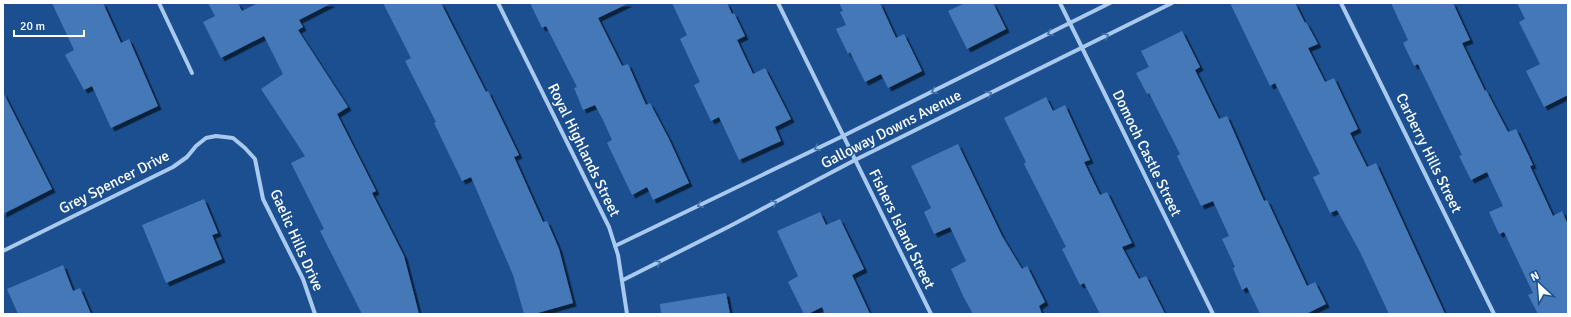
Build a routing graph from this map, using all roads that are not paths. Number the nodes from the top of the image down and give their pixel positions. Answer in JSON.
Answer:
{"nodes":[{"id":1,"x":159,"y":3,"type":"edge"},
{"id":2,"x":498,"y":3,"type":"edge"},
{"id":3,"x":778,"y":3,"type":"edge"},
{"id":4,"x":1060,"y":3,"type":"edge"},
{"id":5,"x":1110,"y":3,"type":"edge"},
{"id":6,"x":1172,"y":3,"type":"edge"},
{"id":7,"x":1341,"y":3,"type":"edge"},
{"id":8,"x":1070,"y":23,"type":"junction"},
{"id":9,"x":1082,"y":48,"type":"junction"},
{"id":10,"x":192,"y":73,"type":"dead end"},
{"id":11,"x":843,"y":136,"type":"junction"},
{"id":12,"x":233,"y":138,"type":"joint"},
{"id":13,"x":855,"y":160,"type":"junction"},
{"id":14,"x":615,"y":246,"type":"junction"},
{"id":15,"x":3,"y":252,"type":"edge"},
{"id":16,"x":623,"y":280,"type":"junction"},
{"id":17,"x":315,"y":314,"type":"edge"},
{"id":18,"x":627,"y":314,"type":"edge"},
{"id":19,"x":931,"y":314,"type":"edge"},
{"id":20,"x":1213,"y":314,"type":"edge"},
{"id":21,"x":1494,"y":314,"type":"edge"}],
"edges":[{"from":1,"to":10,"type":"street"},
{"from":2,"to":14,"type":"street","name":"Royal Highlands Street"},
{"from":3,"to":11,"type":"street","name":"Fishers Island Street"},
{"from":4,"to":8,"type":"street","name":"Domoch Castle Street"},
{"from":5,"to":8,"type":"street","name":"Galloway Downs Avenue"},
{"from":9,"to":6,"type":"street","name":"Galloway Downs Avenue","one_way":true},
{"from":7,"to":21,"type":"street","name":"Carberry Hills Street"},
{"from":8,"to":9,"type":"street","name":"Domoch Castle Street"},
{"from":8,"to":11,"type":"street","name":"Galloway Downs Avenue","one_way":true},
{"from":13,"to":9,"type":"street","name":"Galloway Downs Avenue","one_way":true},
{"from":9,"to":20,"type":"street","name":"Domoch Castle Street"},
{"from":11,"to":13,"type":"street","name":"Fishers Island Street"},
{"from":11,"to":14,"type":"street","name":"Galloway Downs Avenue","one_way":true},
{"from":12,"to":15,"type":"street","name":"Grey Spencer Drive"},
{"from":12,"to":17,"type":"street","name":"Gaelic Hills Drive"},
{"from":16,"to":13,"type":"street","name":"Galloway Downs Avenue","one_way":true},
{"from":13,"to":19,"type":"street","name":"Fishers Island Street"},
{"from":14,"to":16,"type":"street","name":"Royal Highlands Street"},
{"from":16,"to":18,"type":"street","name":"Royal Highlands Street"}]}
